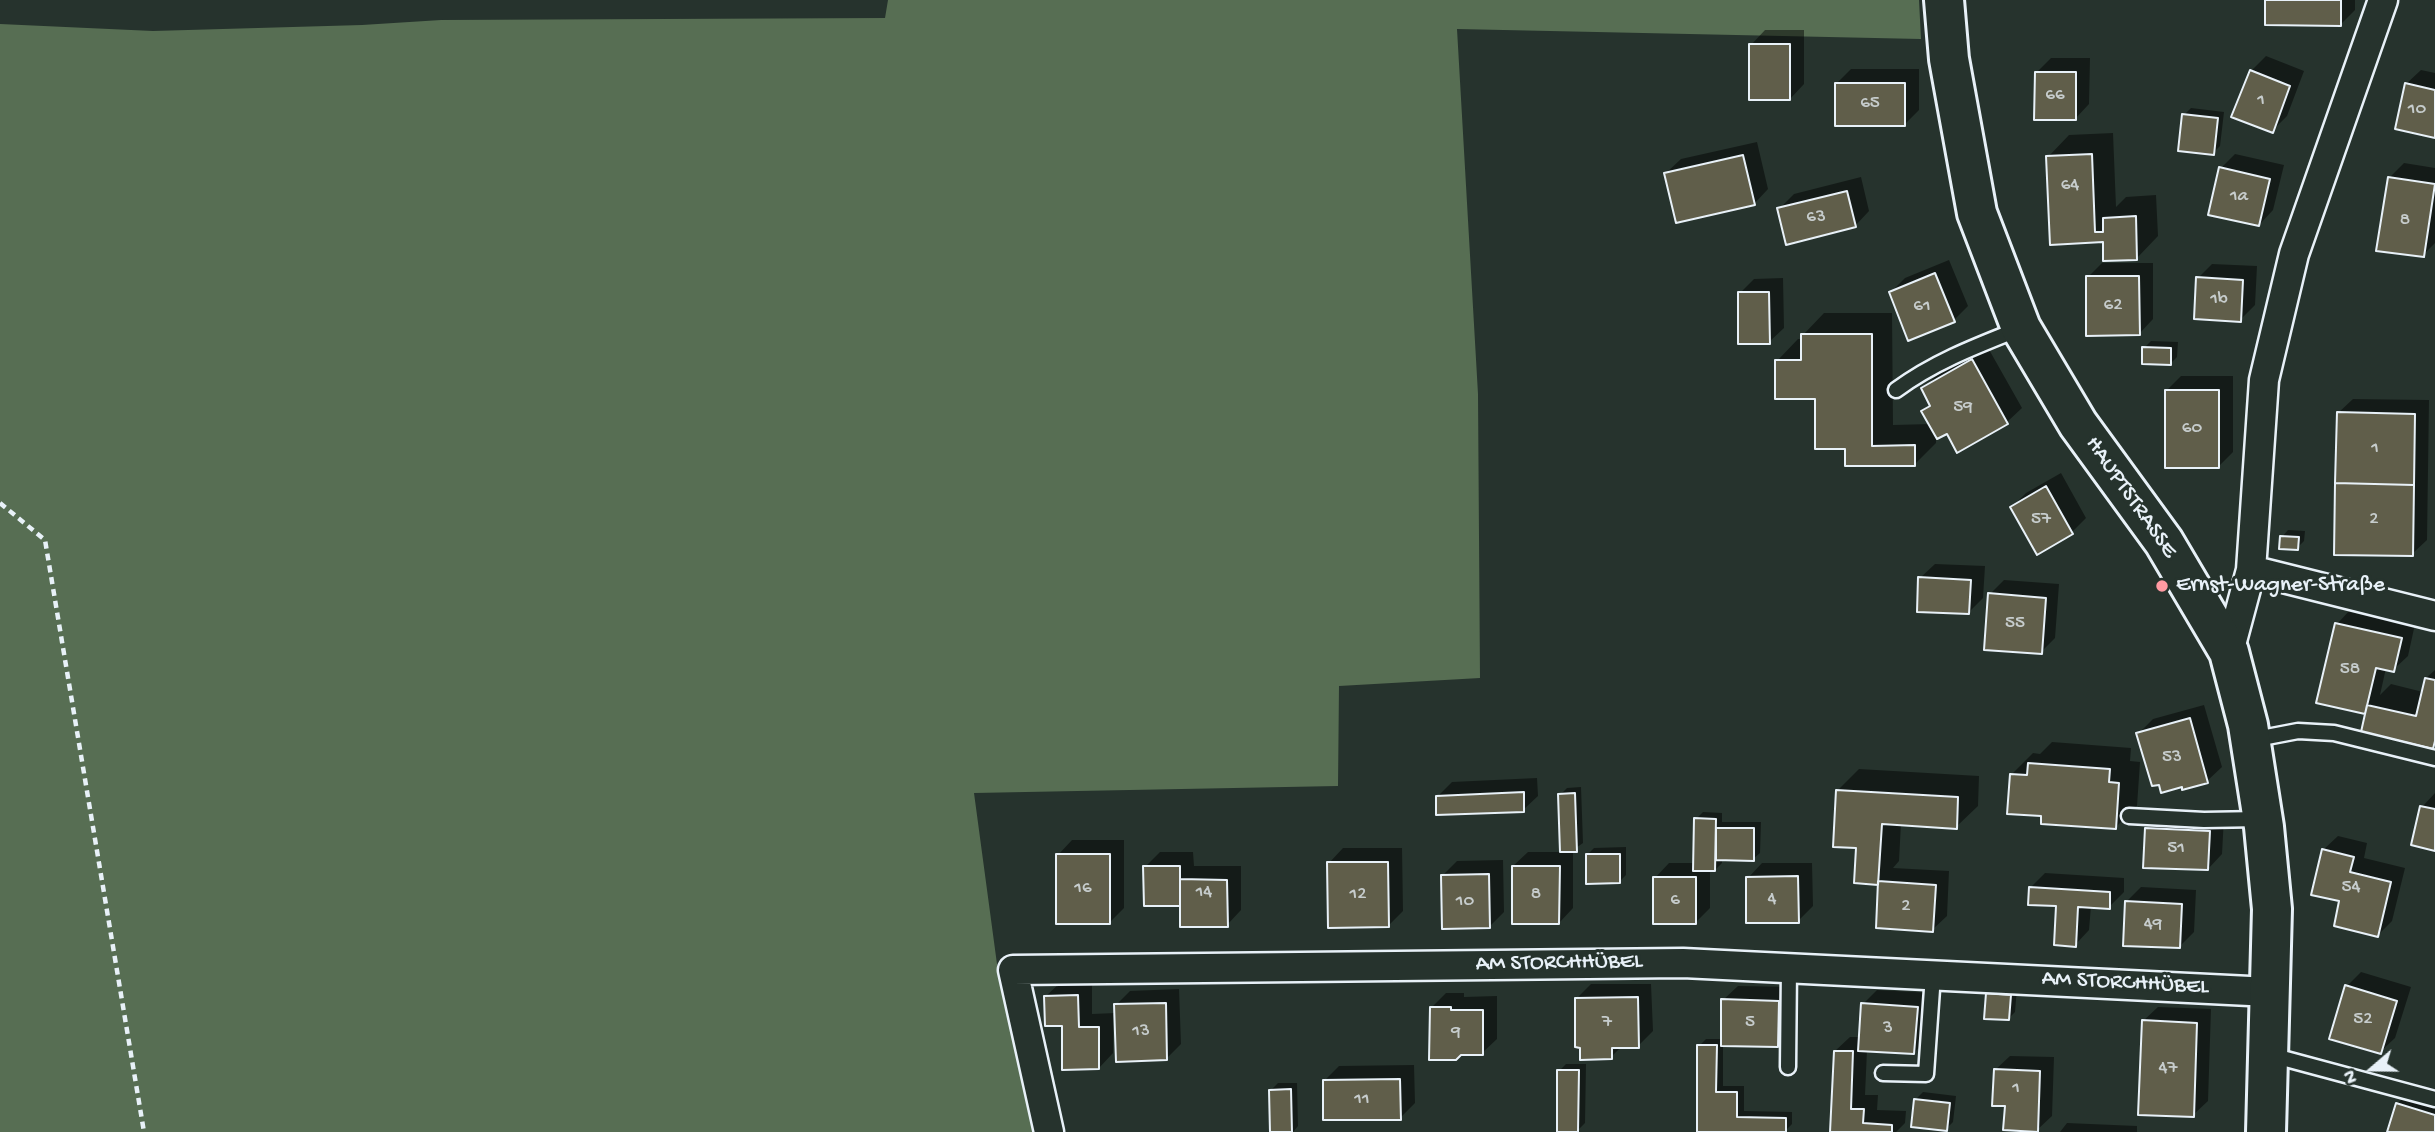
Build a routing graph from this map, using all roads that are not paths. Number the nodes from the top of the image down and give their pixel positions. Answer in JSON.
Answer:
{"nodes":[{"id":1,"x":1944,"y":0,"type":"edge"},
{"id":2,"x":2383,"y":0,"type":"edge"},
{"id":3,"x":2021,"y":328,"type":"junction"},
{"id":4,"x":1896,"y":390,"type":"dead end"},
{"id":5,"x":2251,"y":570,"type":"junction"},
{"id":6,"x":2435,"y":616,"type":"edge"},
{"id":7,"x":2229,"y":652,"type":"junction"},
{"id":8,"x":2250,"y":740,"type":"junction"},
{"id":9,"x":2435,"y":758,"type":"edge"},
{"id":10,"x":2129,"y":816,"type":"dead end"},
{"id":11,"x":2263,"y":819,"type":"junction"},
{"id":12,"x":1789,"y":968,"type":"junction"},
{"id":13,"x":1933,"y":975,"type":"junction"},
{"id":14,"x":2270,"y":992,"type":"junction"},
{"id":15,"x":2270,"y":1054,"type":"junction"},
{"id":16,"x":1788,"y":1066,"type":"dead end"},
{"id":17,"x":1883,"y":1073,"type":"dead end"},
{"id":18,"x":2435,"y":1099,"type":"edge"},
{"id":19,"x":1049,"y":1132,"type":"edge"},
{"id":20,"x":2266,"y":1132,"type":"edge"}],
"edges":[{"from":1,"to":3,"type":"street","name":"HAUPTSTRASSE"},
{"from":2,"to":5,"type":"street"},
{"from":3,"to":4,"type":"lane"},
{"from":3,"to":7,"type":"street","name":"HAUPTSTRASSE"},
{"from":5,"to":6,"type":"street"},
{"from":5,"to":7,"type":"street"},
{"from":7,"to":8,"type":"street","name":"HAUPTSTRASSE"},
{"from":8,"to":9,"type":"lane"},
{"from":8,"to":11,"type":"street","name":"HAUPTSTRASSE"},
{"from":10,"to":11,"type":"lane"},
{"from":11,"to":14,"type":"street","name":"HAUPTSTRASSE"},
{"from":12,"to":13,"type":"street","name":"AM STORCHHÜBEL"},
{"from":12,"to":16,"type":"lane"},
{"from":12,"to":19,"type":"street","name":"AM STORCHHÜBEL"},
{"from":13,"to":14,"type":"street","name":"AM STORCHHÜBEL"},
{"from":13,"to":17,"type":"lane"},
{"from":14,"to":15,"type":"street","name":"HAUPTSTRASSE"},
{"from":15,"to":18,"type":"lane"},
{"from":15,"to":20,"type":"street","name":"HAUPTSTRASSE"}]}
